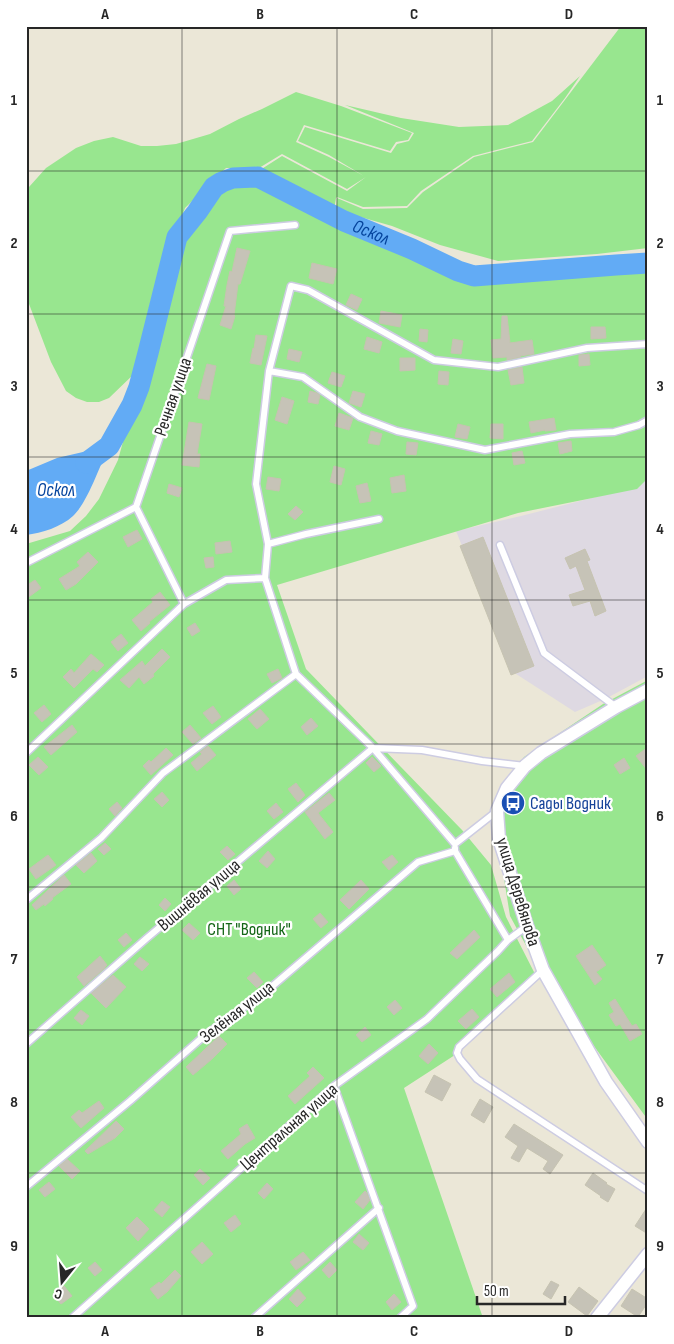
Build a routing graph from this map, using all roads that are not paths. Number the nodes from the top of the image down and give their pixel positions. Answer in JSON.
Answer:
{"nodes":[{"id":1,"x":295,"y":225,"type":"dead end"},
{"id":2,"x":648,"y":344,"type":"edge"},
{"id":3,"x":269,"y":371,"type":"junction"},
{"id":4,"x":648,"y":420,"type":"edge"},
{"id":5,"x":136,"y":507,"type":"junction"},
{"id":6,"x":380,"y":520,"type":"dead end"},
{"id":7,"x":268,"y":544,"type":"junction"},
{"id":8,"x":500,"y":545,"type":"dead end"},
{"id":9,"x":26,"y":563,"type":"edge"},
{"id":10,"x":265,"y":578,"type":"junction"},
{"id":11,"x":184,"y":604,"type":"junction"},
{"id":12,"x":296,"y":674,"type":"junction"},
{"id":13,"x":647,"y":692,"type":"edge"},
{"id":14,"x":616,"y":707,"type":"junction"},
{"id":15,"x":373,"y":748,"type":"junction"},
{"id":16,"x":26,"y":752,"type":"edge"},
{"id":17,"x":525,"y":766,"type":"junction"},
{"id":18,"x":497,"y":811,"type":"junction"},
{"id":19,"x":455,"y":848,"type":"junction"},
{"id":20,"x":26,"y":900,"type":"edge"},
{"id":21,"x":526,"y":926,"type":"junction"},
{"id":22,"x":508,"y":940,"type":"junction"},
{"id":23,"x":543,"y":970,"type":"junction"},
{"id":24,"x":26,"y":1044,"type":"edge"},
{"id":25,"x":334,"y":1086,"type":"junction"},
{"id":26,"x":648,"y":1142,"type":"edge"},
{"id":27,"x":26,"y":1187,"type":"edge"},
{"id":28,"x":648,"y":1191,"type":"edge"},
{"id":29,"x":379,"y":1208,"type":"junction"},
{"id":30,"x":648,"y":1254,"type":"edge"},
{"id":31,"x":72,"y":1318,"type":"edge"},
{"id":32,"x":254,"y":1318,"type":"edge"},
{"id":33,"x":400,"y":1318,"type":"edge"},
{"id":34,"x":597,"y":1318,"type":"edge"}],
"edges":[{"from":1,"to":5,"type":"lane","name":"Речная улица"},
{"from":2,"to":3,"type":"lane"},
{"from":3,"to":4,"type":"lane"},
{"from":3,"to":7,"type":"lane"},
{"from":5,"to":9,"type":"lane"},
{"from":5,"to":11,"type":"lane"},
{"from":6,"to":7,"type":"lane"},
{"from":7,"to":10,"type":"lane"},
{"from":8,"to":14,"type":"lane"},
{"from":10,"to":11,"type":"lane"},
{"from":10,"to":12,"type":"lane"},
{"from":11,"to":16,"type":"lane"},
{"from":12,"to":15,"type":"lane"},
{"from":12,"to":20,"type":"lane"},
{"from":13,"to":14,"type":"street","name":"улица Деревянова"},
{"from":14,"to":17,"type":"street","name":"улица Деревянова"},
{"from":15,"to":17,"type":"lane"},
{"from":15,"to":19,"type":"lane"},
{"from":15,"to":24,"type":"lane","name":"Вишнёвая улица"},
{"from":17,"to":18,"type":"street","name":"улица Деревянова"},
{"from":18,"to":19,"type":"lane"},
{"from":18,"to":21,"type":"street","name":"улица Деревянова"},
{"from":19,"to":22,"type":"lane"},
{"from":19,"to":27,"type":"lane","name":"Зелёная улица"},
{"from":21,"to":22,"type":"lane","name":"Центральная улица"},
{"from":21,"to":23,"type":"street","name":"улица Деревянова"},
{"from":22,"to":25,"type":"lane","name":"Центральная улица"},
{"from":23,"to":26,"type":"street","name":"улица Деревянова"},
{"from":23,"to":28,"type":"lane"},
{"from":25,"to":29,"type":"lane"},
{"from":25,"to":31,"type":"lane","name":"Центральная улица"},
{"from":29,"to":32,"type":"lane"},
{"from":29,"to":33,"type":"lane"},
{"from":30,"to":34,"type":"street"}]}
